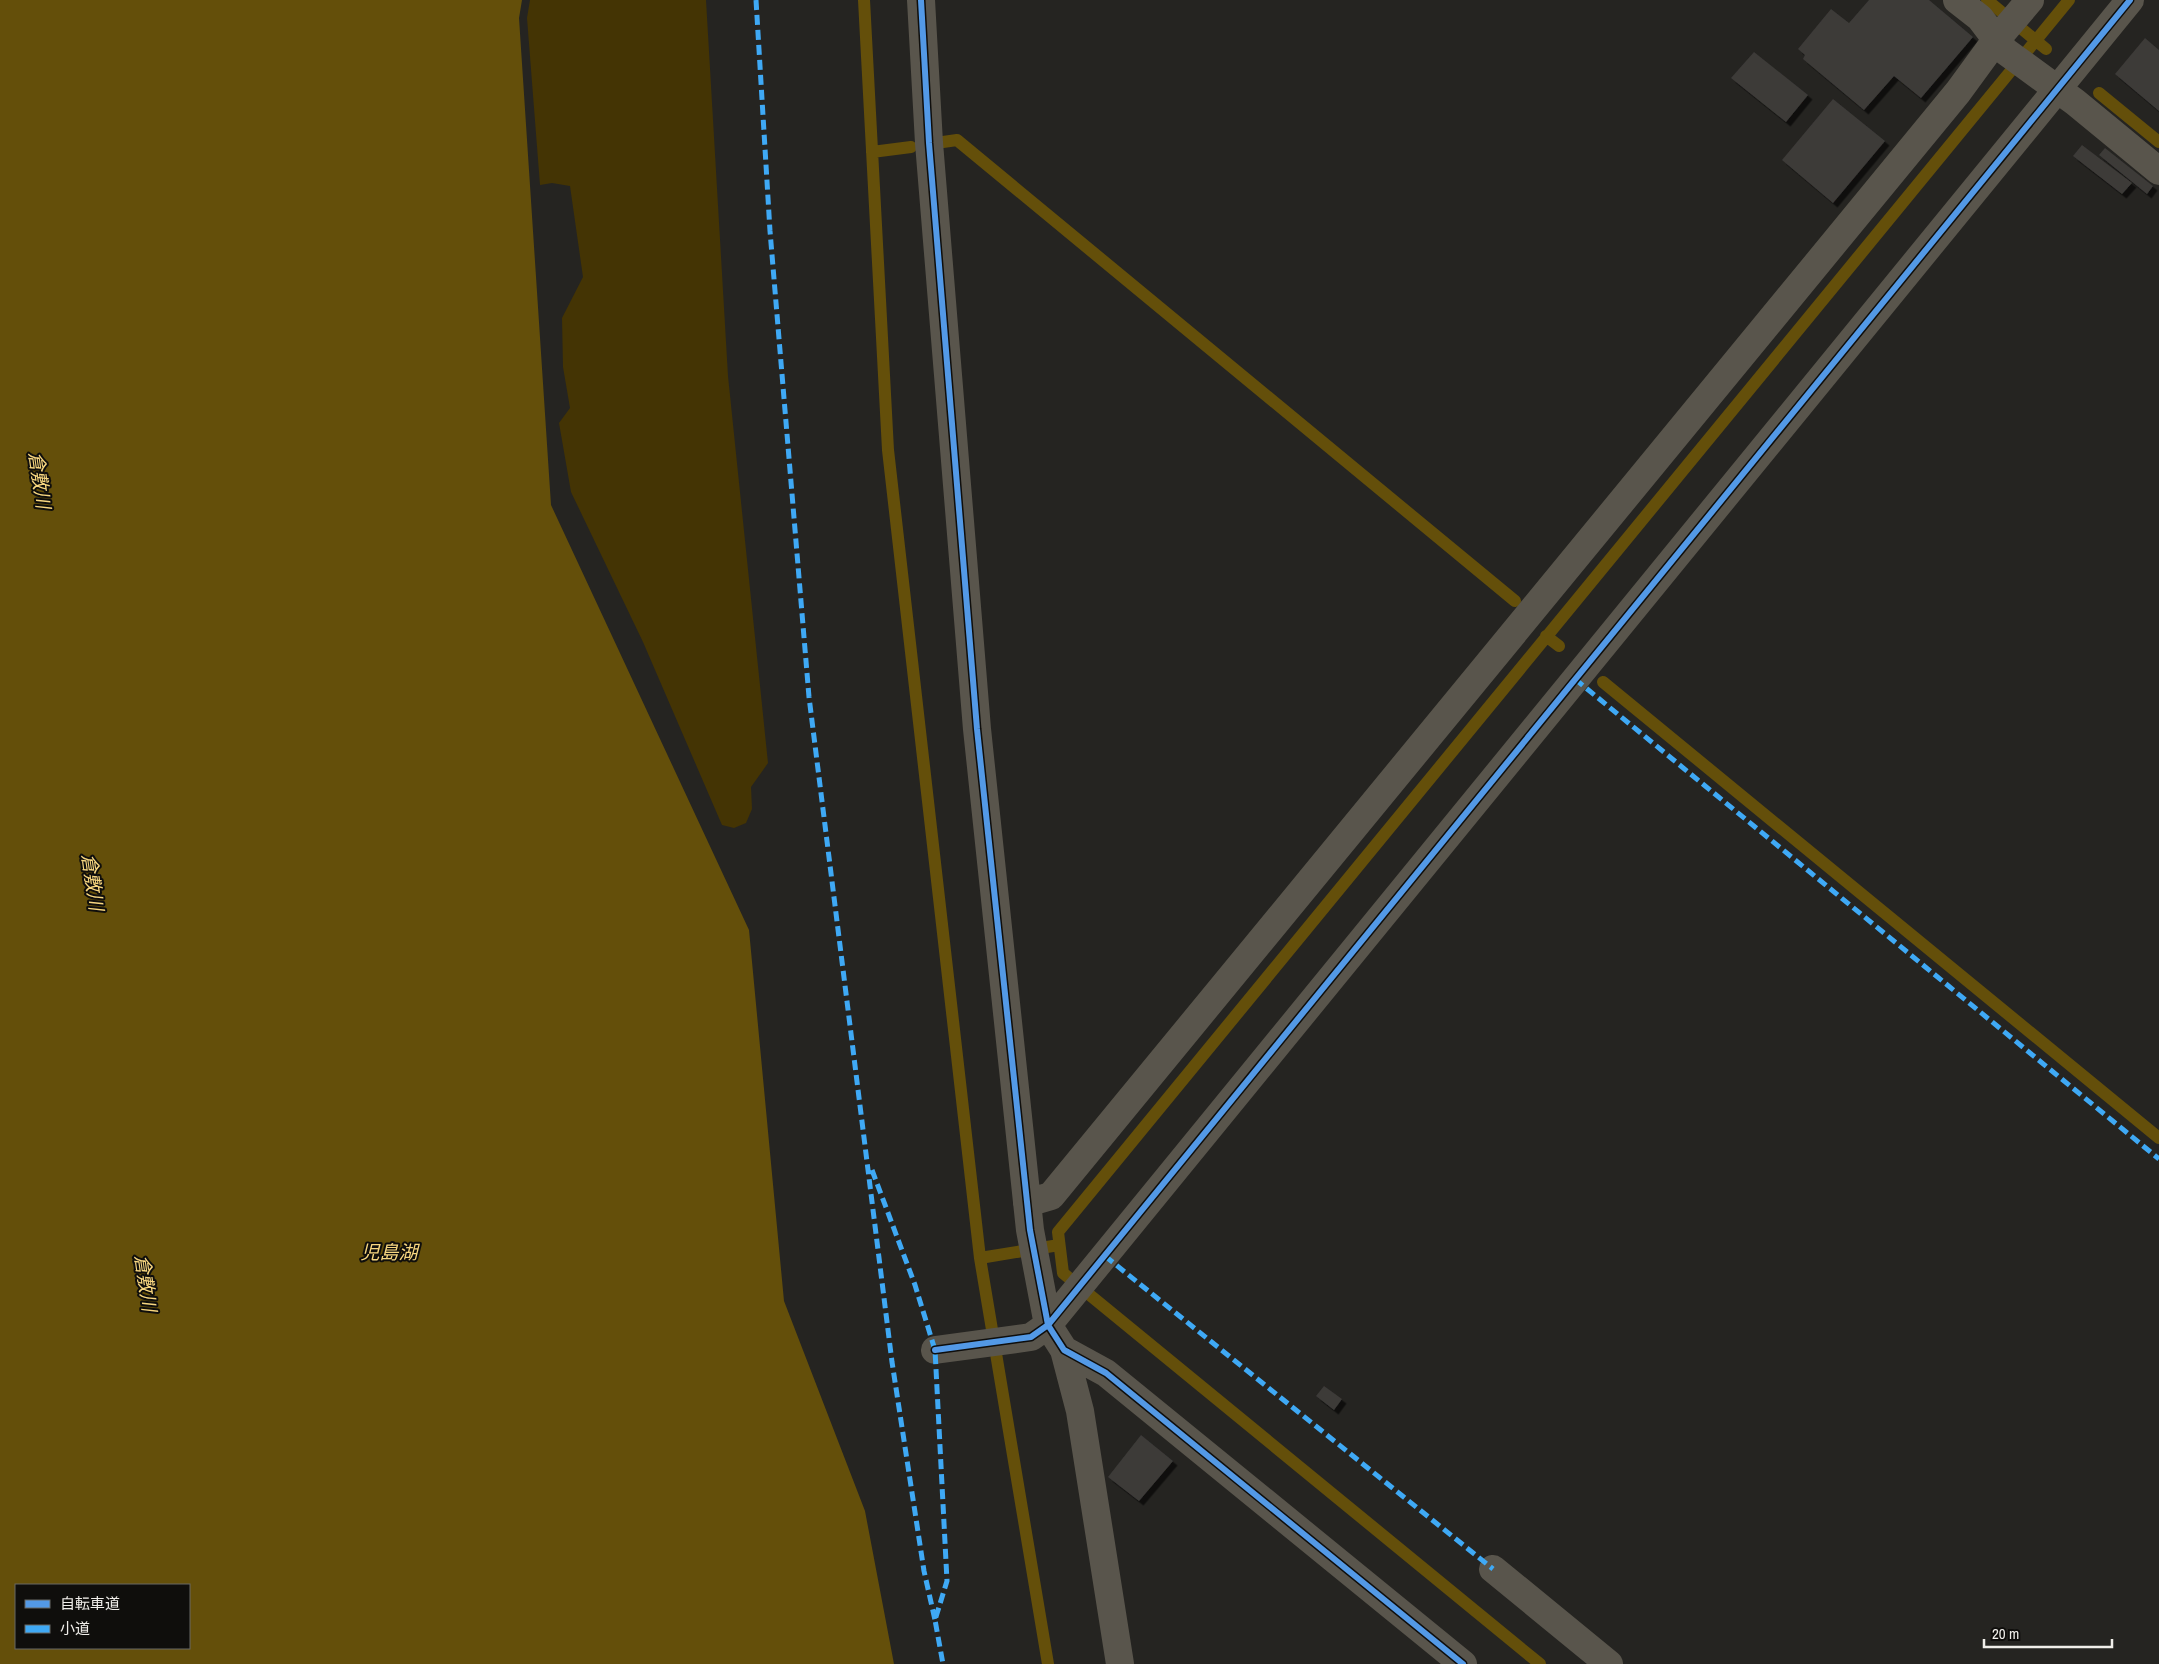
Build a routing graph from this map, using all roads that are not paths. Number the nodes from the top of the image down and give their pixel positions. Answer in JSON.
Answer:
{"nodes":[{"id":1,"x":921,"y":0,"type":"edge"},
{"id":2,"x":1957,"y":0,"type":"edge"},
{"id":3,"x":2130,"y":0,"type":"edge"},
{"id":4,"x":2011,"y":26,"type":"edge"},
{"id":5,"x":2057,"y":89,"type":"junction"},
{"id":6,"x":2159,"y":171,"type":"edge"},
{"id":7,"x":1029,"y":1217,"type":"junction"},
{"id":8,"x":1040,"y":1331,"type":"junction"},
{"id":9,"x":948,"y":1349,"type":"dead end"},
{"id":10,"x":1064,"y":1350,"type":"junction"},
{"id":11,"x":1493,"y":1570,"type":"dead end"},
{"id":12,"x":1120,"y":1664,"type":"edge"},
{"id":13,"x":1463,"y":1664,"type":"edge"},
{"id":14,"x":1609,"y":1664,"type":"edge"}],
"edges":[{"from":1,"to":7,"type":"street"},
{"from":2,"to":4,"type":"street"},
{"from":3,"to":5,"type":"street"},
{"from":4,"to":5,"type":"street"},
{"from":4,"to":7,"type":"street"},
{"from":5,"to":6,"type":"street"},
{"from":5,"to":8,"type":"street"},
{"from":7,"to":8,"type":"street"},
{"from":8,"to":9,"type":"street"},
{"from":8,"to":10,"type":"street"},
{"from":10,"to":12,"type":"street"},
{"from":10,"to":13,"type":"street"},
{"from":11,"to":14,"type":"street"}]}
